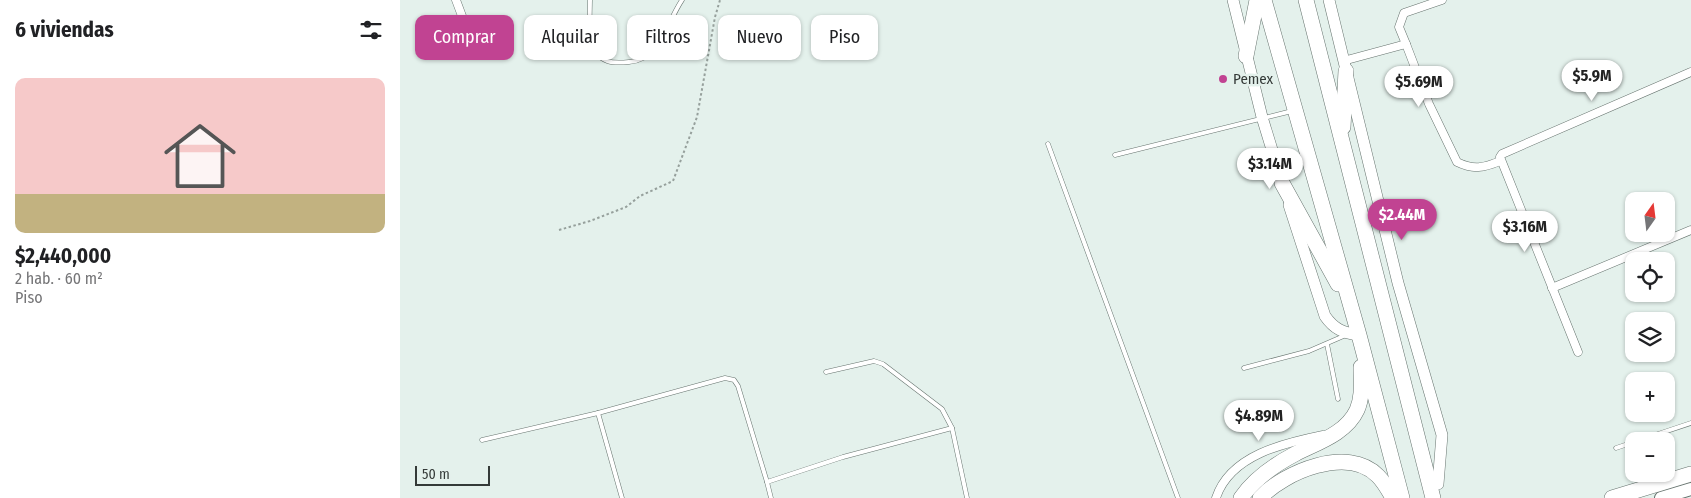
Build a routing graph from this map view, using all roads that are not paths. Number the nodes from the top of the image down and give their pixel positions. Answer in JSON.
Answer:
{"nodes":[{"id":1,"x":456,"y":0,"type":"edge"},
{"id":2,"x":590,"y":0,"type":"edge"},
{"id":3,"x":682,"y":0,"type":"edge"},
{"id":4,"x":1233,"y":0,"type":"edge"},
{"id":5,"x":1257,"y":0,"type":"edge"},
{"id":6,"x":1264,"y":0,"type":"edge"},
{"id":7,"x":1306,"y":0,"type":"edge"},
{"id":8,"x":1329,"y":0,"type":"edge"},
{"id":9,"x":1442,"y":0,"type":"edge"},
{"id":10,"x":462,"y":15,"type":"edge"},
{"id":11,"x":1406,"y":44,"type":"junction"},
{"id":12,"x":1246,"y":56,"type":"junction"},
{"id":13,"x":1344,"y":66,"type":"junction"},
{"id":14,"x":1691,"y":72,"type":"edge"},
{"id":15,"x":1296,"y":110,"type":"junction"},
{"id":16,"x":1262,"y":118,"type":"junction"},
{"id":17,"x":1342,"y":141,"type":"junction"},
{"id":18,"x":1048,"y":144,"type":"dead end"},
{"id":19,"x":1114,"y":156,"type":"dead end"},
{"id":20,"x":1500,"y":161,"type":"junction"},
{"id":21,"x":1282,"y":183,"type":"junction"},
{"id":22,"x":1691,"y":230,"type":"edge"},
{"id":23,"x":1552,"y":288,"type":"junction"},
{"id":24,"x":1350,"y":306,"type":"junction"},
{"id":25,"x":1356,"y":338,"type":"junction"},
{"id":26,"x":1327,"y":344,"type":"junction"},
{"id":27,"x":1578,"y":352,"type":"dead end"},
{"id":28,"x":1244,"y":368,"type":"dead end"},
{"id":29,"x":826,"y":372,"type":"dead end"},
{"id":30,"x":1338,"y":399,"type":"dead end"},
{"id":31,"x":598,"y":412,"type":"junction"},
{"id":32,"x":1691,"y":423,"type":"edge"},
{"id":33,"x":952,"y":428,"type":"junction"},
{"id":34,"x":1337,"y":432,"type":"junction"},
{"id":35,"x":1665,"y":432,"type":"edge"},
{"id":36,"x":482,"y":440,"type":"dead end"},
{"id":37,"x":1625,"y":445,"type":"edge"},
{"id":38,"x":1616,"y":448,"type":"dead end"},
{"id":39,"x":1691,"y":474,"type":"edge"},
{"id":40,"x":767,"y":482,"type":"junction"},
{"id":41,"x":1691,"y":489,"type":"edge"},
{"id":42,"x":1438,"y":493,"type":"edge"},
{"id":43,"x":622,"y":498,"type":"edge"},
{"id":44,"x":771,"y":498,"type":"edge"},
{"id":45,"x":967,"y":498,"type":"edge"},
{"id":46,"x":1178,"y":498,"type":"edge"},
{"id":47,"x":1216,"y":498,"type":"edge"},
{"id":48,"x":1241,"y":498,"type":"edge"},
{"id":49,"x":1260,"y":498,"type":"edge"},
{"id":50,"x":1394,"y":498,"type":"edge"},
{"id":51,"x":1402,"y":498,"type":"edge"},
{"id":52,"x":1612,"y":498,"type":"edge"},
{"id":53,"x":1662,"y":498,"type":"edge"}],
"edges":[{"from":1,"to":10,"type":"street"},
{"from":2,"to":3,"type":"lane"},
{"from":4,"to":12,"type":"main road"},
{"from":5,"to":12,"type":"highway"},
{"from":6,"to":15,"type":"highway"},
{"from":7,"to":17,"type":"highway"},
{"from":8,"to":13,"type":"main road"},
{"from":9,"to":11,"type":"street"},
{"from":11,"to":13,"type":"street"},
{"from":11,"to":20,"type":"street"},
{"from":12,"to":16,"type":"main road"},
{"from":13,"to":17,"type":"highway"},
{"from":13,"to":42,"type":"main road"},
{"from":14,"to":20,"type":"street"},
{"from":15,"to":16,"type":"lane"},
{"from":15,"to":24,"type":"highway"},
{"from":16,"to":19,"type":"lane"},
{"from":16,"to":21,"type":"main road"},
{"from":17,"to":42,"type":"highway"},
{"from":18,"to":46,"type":"lane"},
{"from":20,"to":23,"type":"street"},
{"from":21,"to":24,"type":"highway"},
{"from":21,"to":25,"type":"main road"},
{"from":22,"to":23,"type":"street"},
{"from":23,"to":27,"type":"street"},
{"from":24,"to":25,"type":"highway"},
{"from":25,"to":26,"type":"lane"},
{"from":25,"to":34,"type":"highway"},
{"from":25,"to":51,"type":"highway"},
{"from":26,"to":28,"type":"lane"},
{"from":26,"to":30,"type":"lane"},
{"from":29,"to":33,"type":"lane"},
{"from":31,"to":36,"type":"lane"},
{"from":31,"to":40,"type":"lane"},
{"from":31,"to":43,"type":"lane"},
{"from":32,"to":35,"type":"lane"},
{"from":33,"to":40,"type":"lane"},
{"from":33,"to":45,"type":"lane"},
{"from":34,"to":47,"type":"street"},
{"from":34,"to":48,"type":"highway"},
{"from":37,"to":38,"type":"lane"},
{"from":39,"to":52,"type":"highway"},
{"from":40,"to":44,"type":"lane"},
{"from":41,"to":53,"type":"main road"},
{"from":49,"to":50,"type":"highway"}]}
